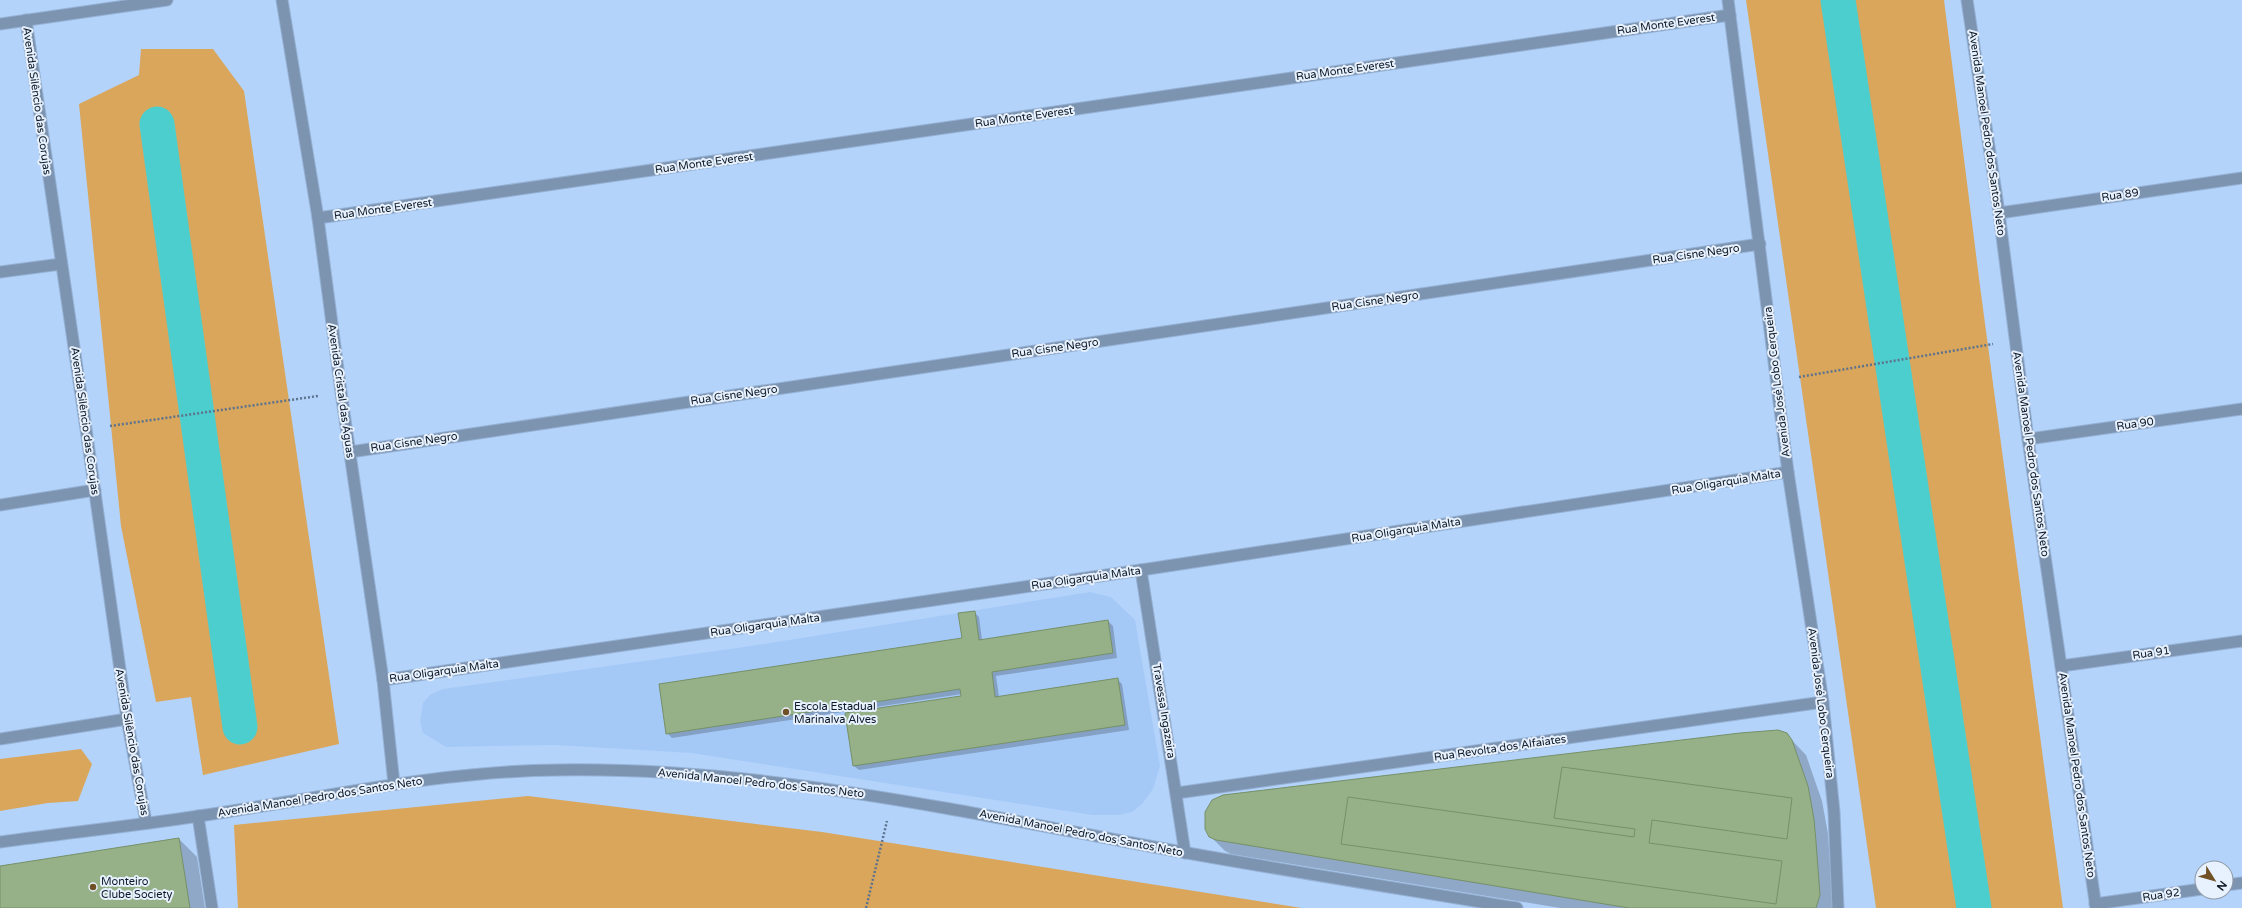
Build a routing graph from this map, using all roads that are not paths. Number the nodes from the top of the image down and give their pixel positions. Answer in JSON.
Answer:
{"nodes":[{"id":1,"x":168,"y":0,"type":"edge"},
{"id":2,"x":282,"y":0,"type":"edge"},
{"id":3,"x":1728,"y":0,"type":"edge"},
{"id":4,"x":1967,"y":0,"type":"edge"},
{"id":5,"x":1730,"y":15,"type":"junction"},
{"id":6,"x":26,"y":20,"type":"junction"},
{"id":7,"x":0,"y":24,"type":"edge"},
{"id":8,"x":2242,"y":178,"type":"edge"},
{"id":9,"x":1999,"y":213,"type":"junction"},
{"id":10,"x":318,"y":218,"type":"junction"},
{"id":11,"x":1760,"y":244,"type":"junction"},
{"id":12,"x":61,"y":264,"type":"junction"},
{"id":13,"x":0,"y":272,"type":"edge"},
{"id":14,"x":2242,"y":409,"type":"edge"},
{"id":15,"x":2028,"y":439,"type":"junction"},
{"id":16,"x":350,"y":452,"type":"junction"},
{"id":17,"x":1788,"y":472,"type":"junction"},
{"id":18,"x":95,"y":490,"type":"junction"},
{"id":19,"x":0,"y":505,"type":"edge"},
{"id":20,"x":1141,"y":570,"type":"junction"},
{"id":21,"x":2242,"y":640,"type":"edge"},
{"id":22,"x":2061,"y":666,"type":"junction"},
{"id":23,"x":383,"y":680,"type":"junction"},
{"id":24,"x":1823,"y":702,"type":"junction"},
{"id":25,"x":126,"y":719,"type":"junction"},
{"id":26,"x":0,"y":739,"type":"edge"},
{"id":27,"x":394,"y":784,"type":"junction"},
{"id":28,"x":1177,"y":793,"type":"junction"},
{"id":29,"x":198,"y":816,"type":"junction"},
{"id":30,"x":146,"y":822,"type":"junction"},
{"id":31,"x":0,"y":842,"type":"edge"},
{"id":32,"x":1185,"y":853,"type":"junction"},
{"id":33,"x":2194,"y":890,"type":"edge"},
{"id":34,"x":2096,"y":906,"type":"edge"},
{"id":35,"x":212,"y":908,"type":"edge"},
{"id":36,"x":1517,"y":908,"type":"edge"},
{"id":37,"x":1838,"y":908,"type":"edge"}],
"edges":[{"from":1,"to":6,"type":"street"},
{"from":2,"to":10,"type":"street","name":"Avenida Cristal das Águas"},
{"from":3,"to":5,"type":"street","name":"Avenida José Lobo Cerqueira"},
{"from":4,"to":9,"type":"street","name":"Avenida Manoel Pedro dos Santos Neto"},
{"from":5,"to":10,"type":"street","name":"Rua Monte Everest"},
{"from":5,"to":11,"type":"street","name":"Avenida José Lobo Cerqueira"},
{"from":6,"to":7,"type":"street"},
{"from":6,"to":12,"type":"street","name":"Avenida Silêncio das Corujas"},
{"from":8,"to":9,"type":"street","name":"Rua 89"},
{"from":9,"to":15,"type":"street","name":"Avenida Manoel Pedro dos Santos Neto"},
{"from":10,"to":16,"type":"street","name":"Avenida Cristal das Águas"},
{"from":11,"to":16,"type":"street","name":"Rua Cisne Negro"},
{"from":11,"to":17,"type":"street","name":"Avenida José Lobo Cerqueira"},
{"from":12,"to":13,"type":"street"},
{"from":12,"to":18,"type":"street","name":"Avenida Silêncio das Corujas"},
{"from":14,"to":15,"type":"street","name":"Rua 90"},
{"from":15,"to":22,"type":"street","name":"Avenida Manoel Pedro dos Santos Neto"},
{"from":16,"to":23,"type":"street","name":"Avenida Cristal das Águas"},
{"from":17,"to":20,"type":"street","name":"Rua Oligarquia Malta"},
{"from":17,"to":24,"type":"street","name":"Avenida José Lobo Cerqueira"},
{"from":18,"to":19,"type":"street"},
{"from":18,"to":25,"type":"street","name":"Avenida Silêncio das Corujas"},
{"from":20,"to":23,"type":"street","name":"Rua Oligarquia Malta"},
{"from":20,"to":28,"type":"street","name":"Travessa Ingazeira"},
{"from":21,"to":22,"type":"street","name":"Rua 91"},
{"from":22,"to":34,"type":"street","name":"Avenida Manoel Pedro dos Santos Neto"},
{"from":23,"to":27,"type":"street","name":"Avenida Cristal das Águas"},
{"from":24,"to":28,"type":"street","name":"Rua Revolta dos Alfaiates"},
{"from":24,"to":37,"type":"street","name":"Avenida José Lobo Cerqueira"},
{"from":25,"to":26,"type":"street"},
{"from":25,"to":30,"type":"street","name":"Avenida Silêncio das Corujas"},
{"from":27,"to":29,"type":"street","name":"Avenida Manoel Pedro dos Santos Neto"},
{"from":27,"to":32,"type":"street","name":"Avenida Manoel Pedro dos Santos Neto"},
{"from":28,"to":32,"type":"street","name":"Travessa Ingazeira"},
{"from":29,"to":30,"type":"street","name":"Avenida Manoel Pedro dos Santos Neto"},
{"from":29,"to":35,"type":"street"},
{"from":30,"to":31,"type":"street","name":"Avenida Manoel Pedro dos Santos Neto"},
{"from":32,"to":36,"type":"street","name":"Avenida Manoel Pedro dos Santos Neto"},
{"from":33,"to":34,"type":"street","name":"Rua 92"}]}
